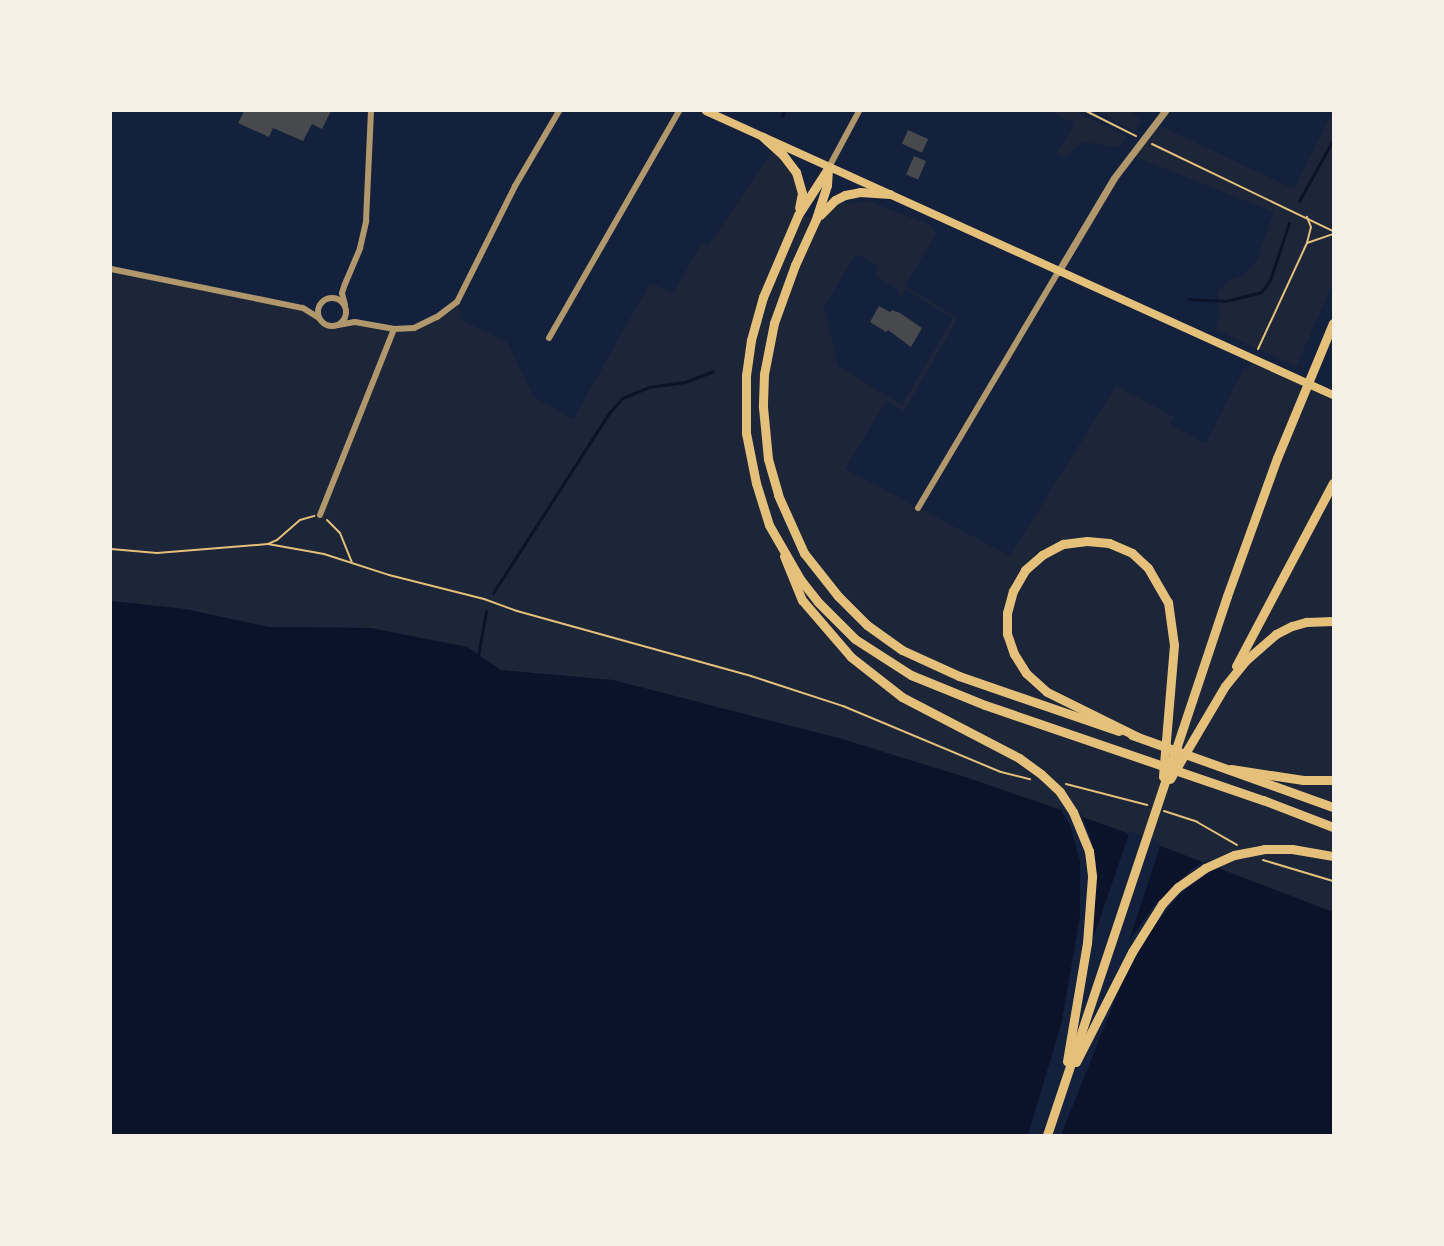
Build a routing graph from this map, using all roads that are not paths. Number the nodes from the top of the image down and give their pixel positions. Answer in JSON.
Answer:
{"nodes":[{"id":1,"x":370,"y":111,"type":"edge"},
{"id":2,"x":559,"y":111,"type":"edge"},
{"id":3,"x":679,"y":111,"type":"edge"},
{"id":4,"x":706,"y":111,"type":"edge"},
{"id":5,"x":859,"y":111,"type":"edge"},
{"id":6,"x":1165,"y":111,"type":"edge"},
{"id":7,"x":763,"y":137,"type":"junction"},
{"id":8,"x":829,"y":167,"type":"junction"},
{"id":9,"x":890,"y":194,"type":"junction"},
{"id":10,"x":798,"y":215,"type":"junction"},
{"id":11,"x":816,"y":219,"type":"junction"},
{"id":12,"x":111,"y":269,"type":"edge"},
{"id":13,"x":1058,"y":272,"type":"junction"},
{"id":14,"x":345,"y":284,"type":"junction"},
{"id":15,"x":330,"y":297,"type":"junction"},
{"id":16,"x":322,"y":301,"type":"junction"},
{"id":17,"x":303,"y":308,"type":"junction"},
{"id":18,"x":346,"y":308,"type":"junction"},
{"id":19,"x":319,"y":318,"type":"junction"},
{"id":20,"x":355,"y":322,"type":"junction"},
{"id":21,"x":1333,"y":323,"type":"edge"},
{"id":22,"x":338,"y":325,"type":"junction"},
{"id":23,"x":394,"y":329,"type":"junction"},
{"id":24,"x":549,"y":338,"type":"dead end"},
{"id":25,"x":1333,"y":395,"type":"edge"},
{"id":26,"x":1333,"y":483,"type":"edge"},
{"id":27,"x":918,"y":508,"type":"dead end"},
{"id":28,"x":320,"y":515,"type":"road end"},
{"id":29,"x":784,"y":556,"type":"junction"},
{"id":30,"x":1333,"y":621,"type":"edge"},
{"id":31,"x":1225,"y":686,"type":"junction"},
{"id":32,"x":1138,"y":737,"type":"junction"},
{"id":33,"x":1231,"y":769,"type":"junction"},
{"id":34,"x":1333,"y":780,"type":"edge"},
{"id":35,"x":1162,"y":792,"type":"junction"},
{"id":36,"x":1333,"y":807,"type":"edge"},
{"id":37,"x":1333,"y":827,"type":"edge"},
{"id":38,"x":1333,"y":856,"type":"edge"},
{"id":39,"x":1062,"y":1091,"type":"junction"},
{"id":40,"x":1047,"y":1135,"type":"edge"}],
"edges":[{"from":1,"to":14,"type":"street"},
{"from":2,"to":23,"type":"street"},
{"from":3,"to":24,"type":"street"},
{"from":4,"to":7,"type":"main road"},
{"from":5,"to":8,"type":"street"},
{"from":6,"to":13,"type":"street"},
{"from":7,"to":8,"type":"main road"},
{"from":7,"to":10,"type":"main road"},
{"from":8,"to":9,"type":"main road"},
{"from":8,"to":10,"type":"main road"},
{"from":8,"to":11,"type":"main road"},
{"from":9,"to":11,"type":"main road"},
{"from":9,"to":13,"type":"main road"},
{"from":10,"to":29,"type":"main road"},
{"from":11,"to":32,"type":"main road"},
{"from":12,"to":17,"type":"street"},
{"from":13,"to":25,"type":"main road"},
{"from":13,"to":27,"type":"street"},
{"from":14,"to":15,"type":"street"},
{"from":14,"to":18,"type":"street"},
{"from":15,"to":16,"type":"street"},
{"from":15,"to":18,"type":"street"},
{"from":16,"to":17,"type":"street"},
{"from":16,"to":19,"type":"street"},
{"from":17,"to":19,"type":"street"},
{"from":18,"to":20,"type":"street"},
{"from":18,"to":22,"type":"street"},
{"from":19,"to":22,"type":"street"},
{"from":20,"to":22,"type":"street"},
{"from":20,"to":23,"type":"street"},
{"from":21,"to":35,"type":"main road"},
{"from":23,"to":28,"type":"street"},
{"from":26,"to":31,"type":"main road"},
{"from":29,"to":37,"type":"main road"},
{"from":29,"to":39,"type":"main road"},
{"from":30,"to":31,"type":"main road"},
{"from":31,"to":35,"type":"main road"},
{"from":32,"to":33,"type":"main road"},
{"from":32,"to":35,"type":"main road"},
{"from":33,"to":34,"type":"main road"},
{"from":33,"to":36,"type":"main road"},
{"from":35,"to":39,"type":"main road"},
{"from":38,"to":39,"type":"main road"},
{"from":39,"to":40,"type":"main road"}]}
